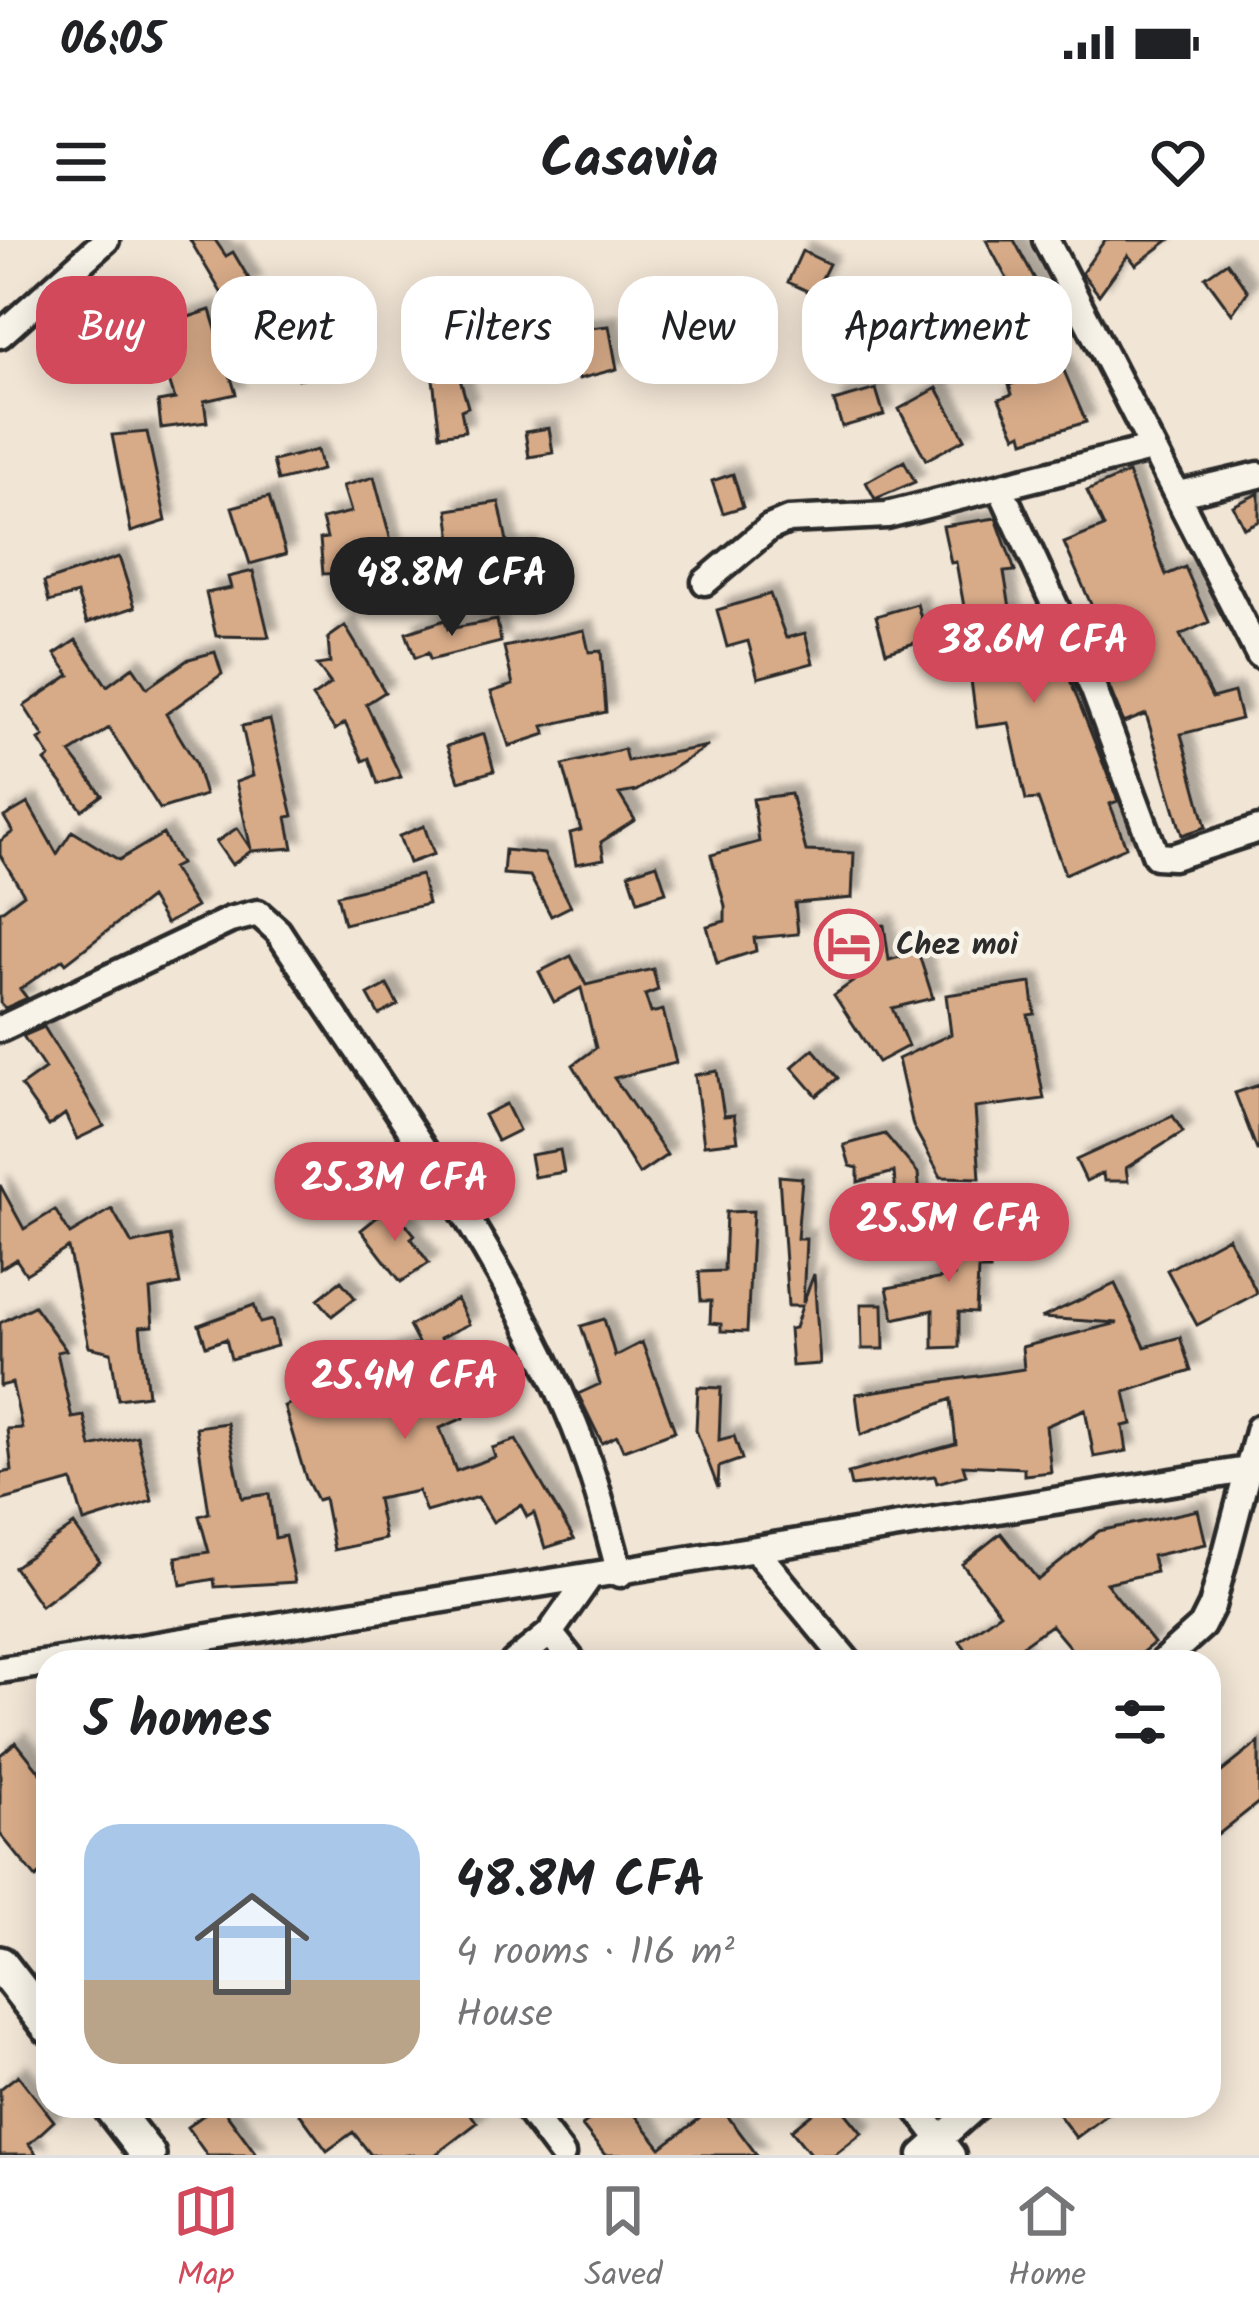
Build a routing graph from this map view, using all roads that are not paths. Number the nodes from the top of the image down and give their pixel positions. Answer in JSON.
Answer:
{"nodes":[{"id":1,"x":106,"y":240,"type":"edge"},
{"id":2,"x":1046,"y":240,"type":"edge"},
{"id":3,"x":0,"y":335,"type":"edge"},
{"id":4,"x":1150,"y":448,"type":"junction"},
{"id":5,"x":1259,"y":475,"type":"edge"},
{"id":6,"x":1000,"y":488,"type":"junction"},
{"id":7,"x":1179,"y":494,"type":"junction"},
{"id":8,"x":705,"y":582,"type":"dead end"},
{"id":9,"x":1259,"y":655,"type":"edge"},
{"id":10,"x":1259,"y":830,"type":"edge"},
{"id":11,"x":0,"y":1029,"type":"edge"},
{"id":12,"x":1259,"y":1428,"type":"edge"},
{"id":13,"x":1253,"y":1469,"type":"edge"},
{"id":14,"x":757,"y":1552,"type":"junction"},
{"id":15,"x":620,"y":1574,"type":"junction"},
{"id":16,"x":588,"y":1579,"type":"junction"},
{"id":17,"x":550,"y":1633,"type":"junction"},
{"id":18,"x":129,"y":1650,"type":"edge"},
{"id":19,"x":529,"y":1650,"type":"edge"},
{"id":20,"x":563,"y":1650,"type":"edge"},
{"id":21,"x":838,"y":1650,"type":"edge"},
{"id":22,"x":1175,"y":1650,"type":"edge"},
{"id":23,"x":36,"y":1664,"type":"edge"},
{"id":24,"x":0,"y":1670,"type":"edge"},
{"id":25,"x":2,"y":1969,"type":"edge"},
{"id":26,"x":36,"y":2010,"type":"edge"},
{"id":27,"x":119,"y":2118,"type":"edge"},
{"id":28,"x":534,"y":2118,"type":"edge"},
{"id":29,"x":921,"y":2118,"type":"edge"},
{"id":30,"x":966,"y":2118,"type":"edge"},
{"id":31,"x":938,"y":2150,"type":"edge"},
{"id":32,"x":148,"y":2155,"type":"edge"},
{"id":33,"x":562,"y":2155,"type":"edge"}],
"edges":[{"from":1,"to":3,"type":"street"},
{"from":2,"to":4,"type":"street"},
{"from":4,"to":6,"type":"street"},
{"from":4,"to":7,"type":"street"},
{"from":5,"to":7,"type":"street"},
{"from":6,"to":8,"type":"street"},
{"from":6,"to":10,"type":"street"},
{"from":7,"to":9,"type":"street"},
{"from":11,"to":15,"type":"street"},
{"from":12,"to":13,"type":"street"},
{"from":13,"to":14,"type":"street"},
{"from":13,"to":22,"type":"street"},
{"from":14,"to":15,"type":"street"},
{"from":14,"to":21,"type":"street"},
{"from":15,"to":16,"type":"street"},
{"from":16,"to":17,"type":"street"},
{"from":16,"to":18,"type":"street"},
{"from":17,"to":19,"type":"street"},
{"from":17,"to":20,"type":"street"},
{"from":23,"to":24,"type":"street"},
{"from":25,"to":26,"type":"street"},
{"from":27,"to":32,"type":"street"},
{"from":28,"to":33,"type":"street"},
{"from":29,"to":31,"type":"street"},
{"from":30,"to":31,"type":"street"}]}
